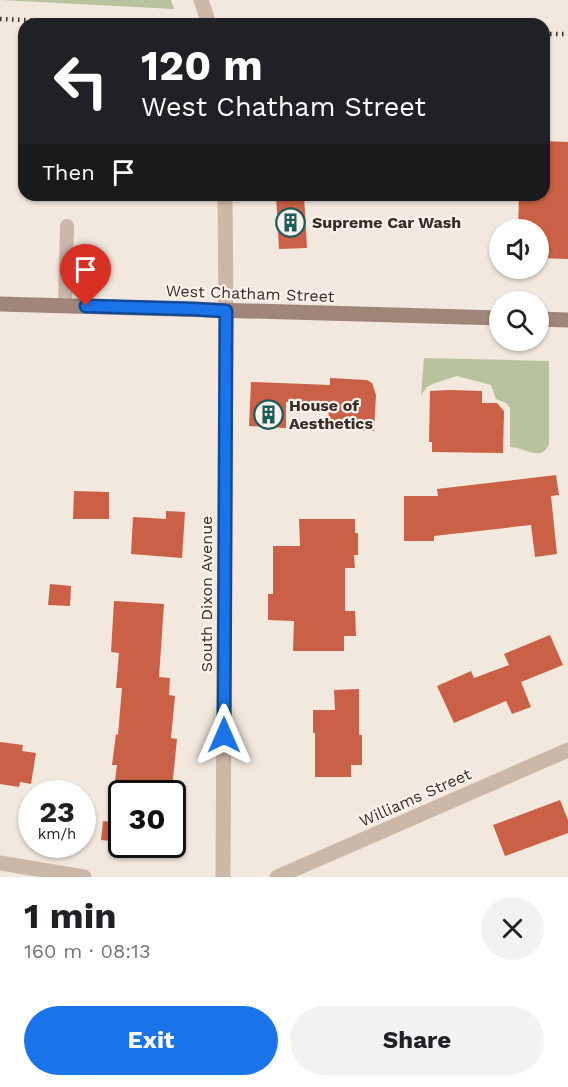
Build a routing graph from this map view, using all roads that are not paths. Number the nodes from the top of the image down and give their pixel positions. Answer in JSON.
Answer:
{"nodes":[{"id":1,"x":201,"y":0,"type":"edge"},
{"id":2,"x":207,"y":18,"type":"edge"},
{"id":3,"x":225,"y":201,"type":"edge"},
{"id":4,"x":67,"y":226,"type":"dead end"},
{"id":5,"x":0,"y":304,"type":"edge"},
{"id":6,"x":65,"y":305,"type":"junction"},
{"id":7,"x":226,"y":311,"type":"junction"},
{"id":8,"x":489,"y":318,"type":"edge"},
{"id":9,"x":549,"y":319,"type":"edge"},
{"id":10,"x":568,"y":320,"type":"edge"},
{"id":11,"x":568,"y":750,"type":"edge"},
{"id":12,"x":0,"y":863,"type":"edge"},
{"id":13,"x":84,"y":877,"type":"edge"},
{"id":14,"x":223,"y":877,"type":"edge"},
{"id":15,"x":277,"y":877,"type":"edge"}],
"edges":[{"from":1,"to":2,"type":"street"},
{"from":3,"to":7,"type":"street","name":"South Dixon Avenue"},
{"from":4,"to":6,"type":"lane"},
{"from":5,"to":6,"type":"main road","name":"West Chatham Street"},
{"from":6,"to":7,"type":"main road","name":"West Chatham Street"},
{"from":7,"to":8,"type":"main road","name":"West Chatham Street"},
{"from":7,"to":14,"type":"street","name":"South Dixon Avenue"},
{"from":9,"to":10,"type":"main road"},
{"from":11,"to":15,"type":"street","name":"Williams Street"},
{"from":12,"to":13,"type":"street"}]}
